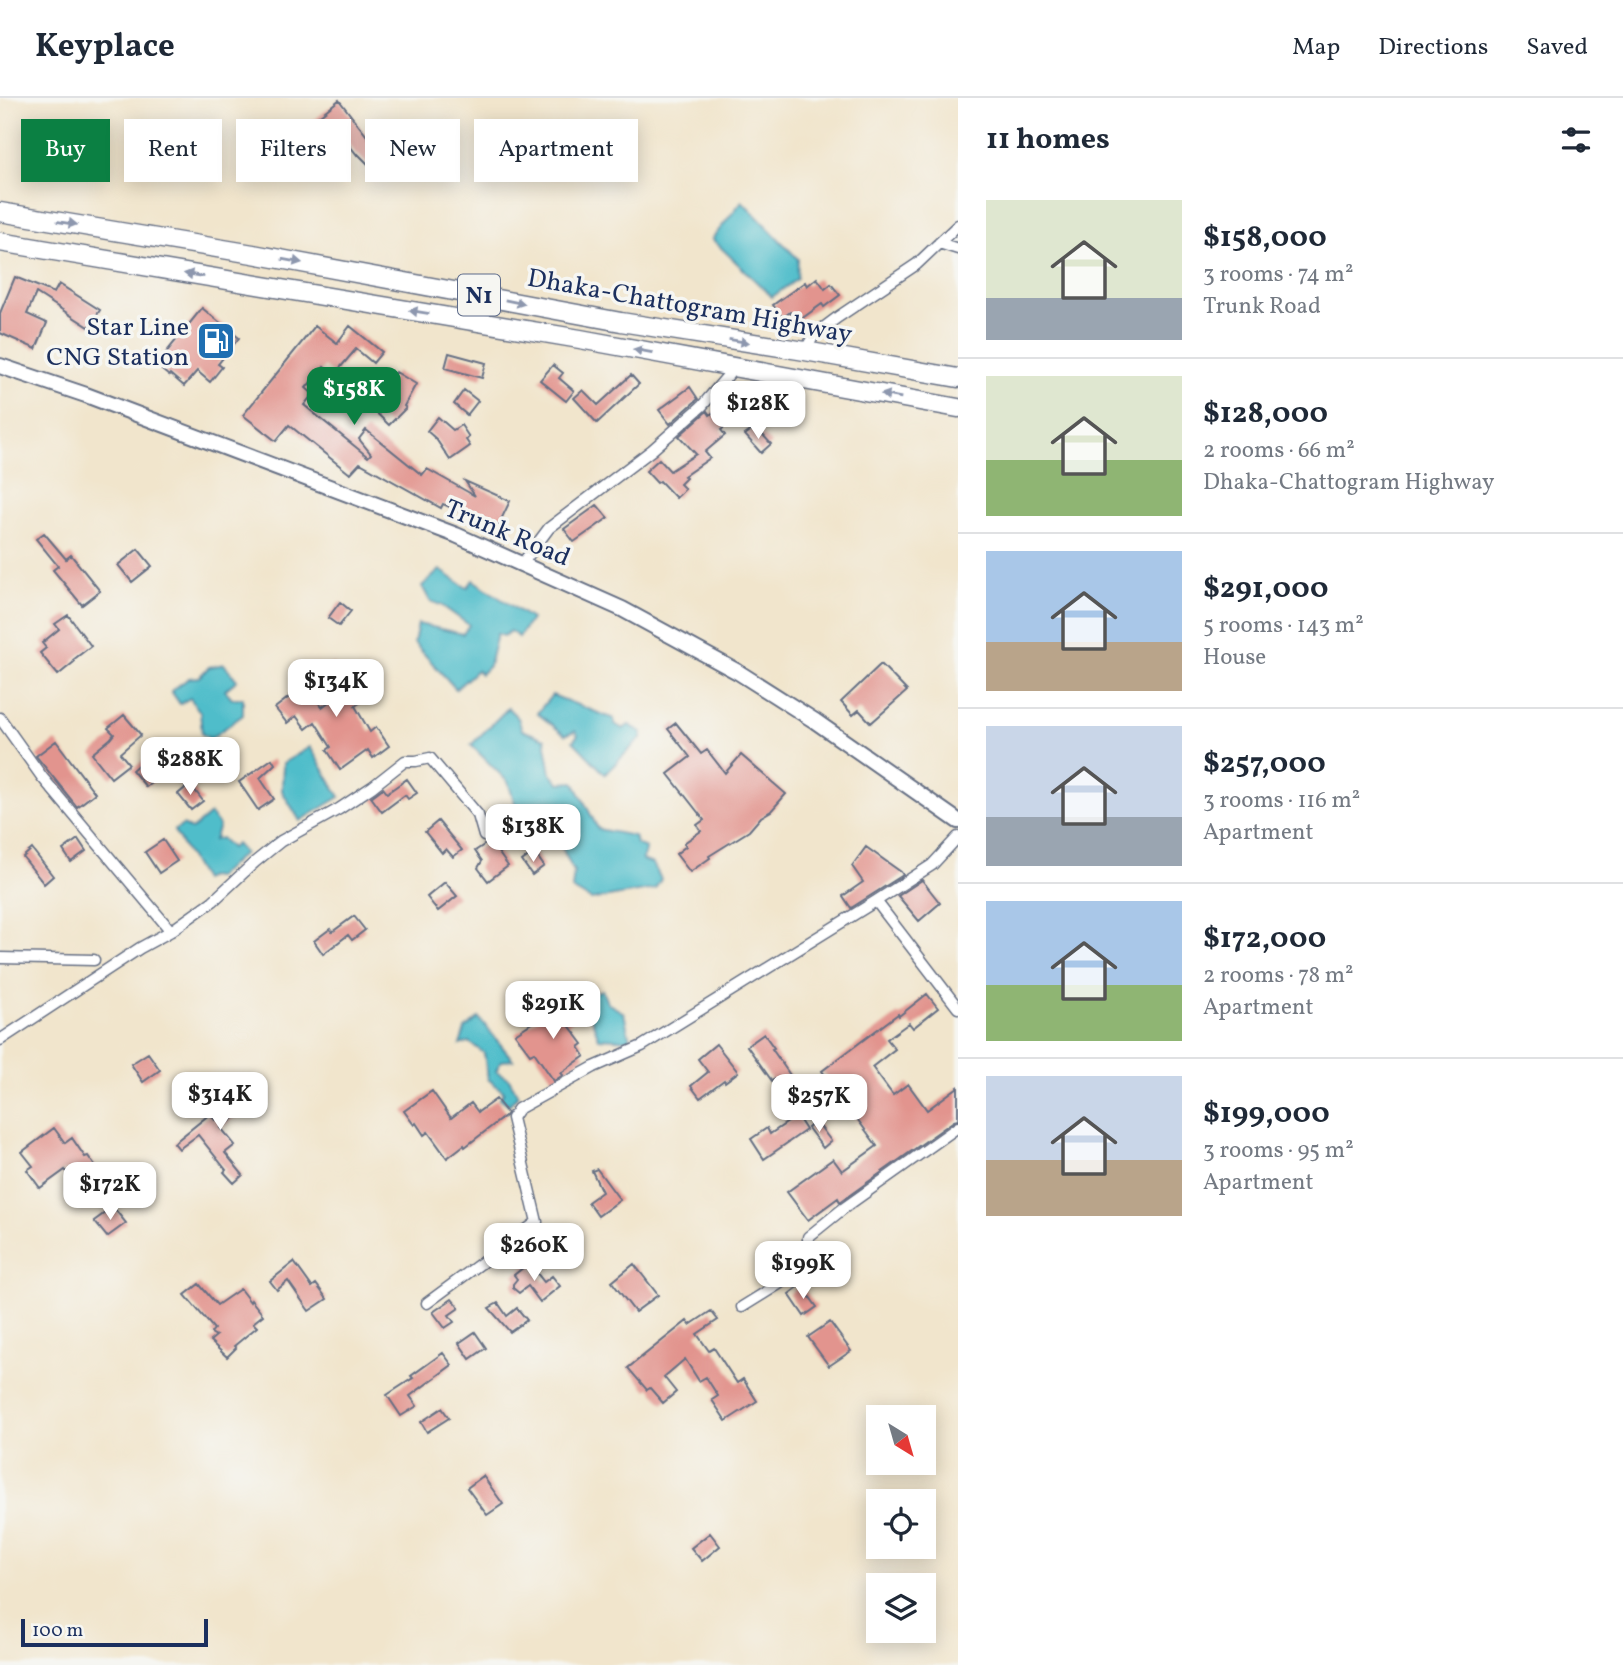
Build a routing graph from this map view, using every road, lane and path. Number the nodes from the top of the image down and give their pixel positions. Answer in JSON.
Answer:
{"nodes":[{"id":1,"x":0,"y":213,"type":"edge"},
{"id":2,"x":38,"y":218,"type":"junction"},
{"id":3,"x":958,"y":225,"type":"edge"},
{"id":4,"x":0,"y":234,"type":"edge"},
{"id":5,"x":0,"y":242,"type":"edge"},
{"id":6,"x":939,"y":243,"type":"junction"},
{"id":7,"x":35,"y":248,"type":"junction"},
{"id":8,"x":958,"y":249,"type":"edge"},
{"id":9,"x":805,"y":351,"type":"junction"},
{"id":10,"x":0,"y":366,"type":"edge"},
{"id":11,"x":735,"y":367,"type":"junction"},
{"id":12,"x":958,"y":378,"type":"edge"},
{"id":13,"x":958,"y":408,"type":"edge"},
{"id":14,"x":522,"y":564,"type":"junction"},
{"id":15,"x":0,"y":718,"type":"edge"},
{"id":16,"x":958,"y":821,"type":"edge"},
{"id":17,"x":484,"y":836,"type":"dead end"},
{"id":18,"x":958,"y":837,"type":"edge"},
{"id":19,"x":876,"y":901,"type":"junction"},
{"id":20,"x":171,"y":931,"type":"junction"},
{"id":21,"x":0,"y":958,"type":"edge"},
{"id":22,"x":94,"y":960,"type":"dead end"},
{"id":23,"x":958,"y":1008,"type":"edge"},
{"id":24,"x":0,"y":1041,"type":"edge"},
{"id":25,"x":958,"y":1128,"type":"edge"},
{"id":26,"x":427,"y":1303,"type":"dead end"},
{"id":27,"x":743,"y":1307,"type":"dead end"}],
"edges":[{"from":1,"to":2,"type":"highway","name":"Dhaka-Chattogram Highway","number":"N1"},
{"from":1,"to":4,"type":"highway"},
{"from":2,"to":7,"type":"highway"},
{"from":2,"to":9,"type":"highway","name":"Dhaka-Chattogram Highway","number":"N1","one_way":true},
{"from":3,"to":6,"type":"street"},
{"from":5,"to":7,"type":"highway","name":"Dhaka-Chattogram Highway","number":"N1"},
{"from":6,"to":8,"type":"street"},
{"from":6,"to":9,"type":"street"},
{"from":11,"to":7,"type":"highway","name":"Dhaka-Chattogram Highway","number":"N1","one_way":true},
{"from":9,"to":12,"type":"highway","name":"Dhaka-Chattogram Highway","number":"N1"},
{"from":10,"to":14,"type":"main road","name":"Trunk Road"},
{"from":13,"to":11,"type":"highway","name":"Dhaka-Chattogram Highway","number":"N1","one_way":true},
{"from":11,"to":14,"type":"street"},
{"from":14,"to":16,"type":"main road","name":"Trunk Road"},
{"from":15,"to":20,"type":"street"},
{"from":17,"to":20,"type":"street"},
{"from":18,"to":19,"type":"street"},
{"from":19,"to":23,"type":"street"},
{"from":19,"to":26,"type":"street"},
{"from":20,"to":24,"type":"street"},
{"from":21,"to":22,"type":"street"},
{"from":25,"to":27,"type":"street"}]}
